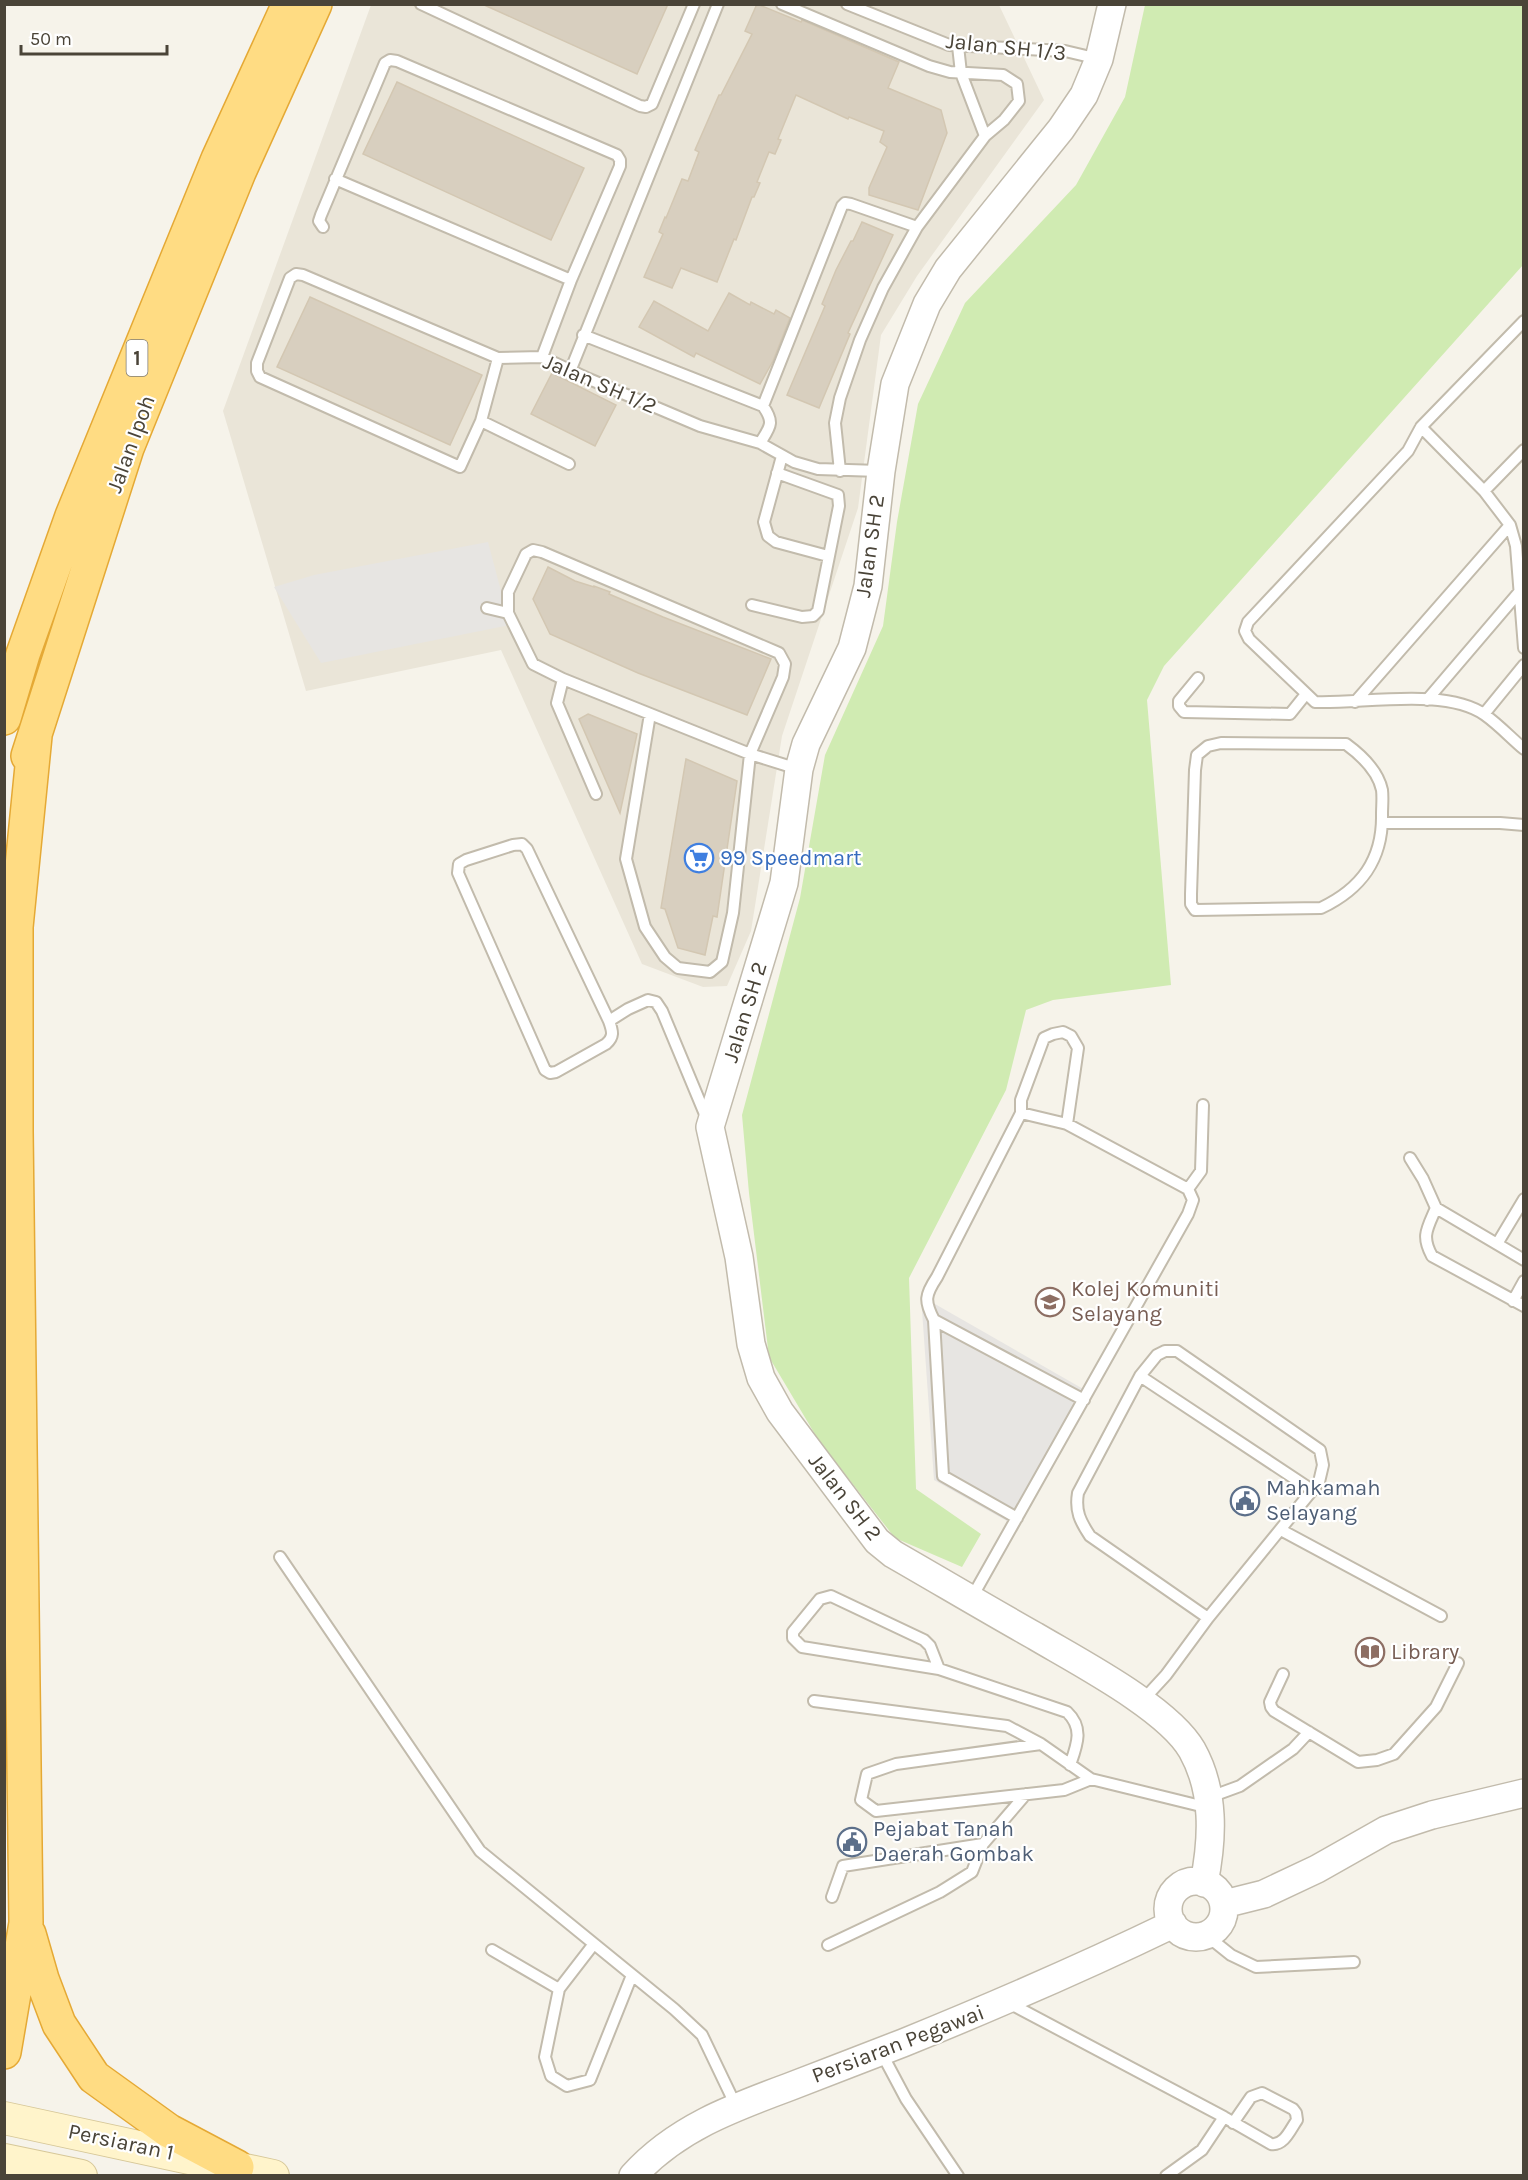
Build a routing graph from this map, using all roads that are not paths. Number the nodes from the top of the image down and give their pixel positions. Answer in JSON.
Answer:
{"nodes":[{"id":1,"x":289,"y":4,"type":"edge"},
{"id":2,"x":315,"y":4,"type":"edge"},
{"id":3,"x":421,"y":4,"type":"edge"},
{"id":4,"x":694,"y":4,"type":"edge"},
{"id":5,"x":718,"y":4,"type":"edge"},
{"id":6,"x":782,"y":4,"type":"edge"},
{"id":7,"x":847,"y":4,"type":"edge"},
{"id":8,"x":1112,"y":4,"type":"edge"},
{"id":9,"x":958,"y":46,"type":"junction"},
{"id":10,"x":1099,"y":59,"type":"junction"},
{"id":11,"x":961,"y":73,"type":"junction"},
{"id":12,"x":985,"y":136,"type":"junction"},
{"id":13,"x":335,"y":179,"type":"junction"},
{"id":14,"x":323,"y":227,"type":"dead end"},
{"id":15,"x":917,"y":227,"type":"junction"},
{"id":16,"x":571,"y":280,"type":"junction"},
{"id":17,"x":156,"y":312,"type":"junction"},
{"id":18,"x":1524,"y":321,"type":"edge"},
{"id":19,"x":584,"y":335,"type":"junction"},
{"id":20,"x":542,"y":357,"type":"junction"},
{"id":21,"x":498,"y":358,"type":"junction"},
{"id":22,"x":571,"y":369,"type":"junction"},
{"id":23,"x":763,"y":406,"type":"junction"},
{"id":24,"x":481,"y":422,"type":"junction"},
{"id":25,"x":1421,"y":427,"type":"junction"},
{"id":26,"x":759,"y":442,"type":"junction"},
{"id":27,"x":1524,"y":450,"type":"edge"},
{"id":28,"x":782,"y":456,"type":"junction"},
{"id":29,"x":569,"y":464,"type":"dead end"},
{"id":30,"x":840,"y":471,"type":"junction"},
{"id":31,"x":880,"y":471,"type":"junction"},
{"id":32,"x":777,"y":473,"type":"junction"},
{"id":33,"x":1484,"y":491,"type":"junction"},
{"id":34,"x":1510,"y":525,"type":"junction"},
{"id":35,"x":828,"y":556,"type":"junction"},
{"id":36,"x":1520,"y":591,"type":"junction"},
{"id":37,"x":752,"y":605,"type":"dead end"},
{"id":38,"x":487,"y":608,"type":"dead end"},
{"id":39,"x":508,"y":613,"type":"junction"},
{"id":40,"x":1524,"y":648,"type":"edge"},
{"id":41,"x":4,"y":661,"type":"edge"},
{"id":42,"x":1524,"y":665,"type":"edge"},
{"id":43,"x":1198,"y":678,"type":"dead end"},
{"id":44,"x":563,"y":679,"type":"junction"},
{"id":45,"x":1306,"y":694,"type":"junction"},
{"id":46,"x":1427,"y":700,"type":"junction"},
{"id":47,"x":1355,"y":702,"type":"junction"},
{"id":48,"x":650,"y":714,"type":"junction"},
{"id":49,"x":1484,"y":714,"type":"junction"},
{"id":50,"x":4,"y":718,"type":"edge"},
{"id":51,"x":35,"y":735,"type":"junction"},
{"id":52,"x":1524,"y":749,"type":"edge"},
{"id":53,"x":750,"y":754,"type":"junction"},
{"id":54,"x":799,"y":770,"type":"junction"},
{"id":55,"x":596,"y":794,"type":"dead end"},
{"id":56,"x":1383,"y":823,"type":"junction"},
{"id":57,"x":1524,"y":825,"type":"edge"},
{"id":58,"x":4,"y":828,"type":"edge"},
{"id":59,"x":609,"y":1022,"type":"junction"},
{"id":60,"x":1203,"y":1105,"type":"dead end"},
{"id":61,"x":1021,"y":1113,"type":"junction"},
{"id":62,"x":1067,"y":1124,"type":"junction"},
{"id":63,"x":710,"y":1127,"type":"junction"},
{"id":64,"x":1410,"y":1158,"type":"dead end"},
{"id":65,"x":1188,"y":1189,"type":"junction"},
{"id":66,"x":1524,"y":1199,"type":"edge"},
{"id":67,"x":1436,"y":1208,"type":"junction"},
{"id":68,"x":1497,"y":1244,"type":"junction"},
{"id":69,"x":1524,"y":1260,"type":"edge"},
{"id":70,"x":1524,"y":1281,"type":"edge"},
{"id":71,"x":1513,"y":1301,"type":"junction"},
{"id":72,"x":1524,"y":1306,"type":"edge"},
{"id":73,"x":934,"y":1320,"type":"junction"},
{"id":74,"x":1140,"y":1376,"type":"junction"},
{"id":75,"x":1084,"y":1400,"type":"junction"},
{"id":76,"x":1312,"y":1490,"type":"junction"},
{"id":77,"x":1017,"y":1518,"type":"junction"},
{"id":78,"x":1281,"y":1530,"type":"junction"},
{"id":79,"x":280,"y":1557,"type":"dead end"},
{"id":80,"x":971,"y":1599,"type":"junction"},
{"id":81,"x":1441,"y":1616,"type":"dead end"},
{"id":82,"x":1208,"y":1618,"type":"junction"},
{"id":83,"x":1458,"y":1663,"type":"dead end"},
{"id":84,"x":939,"y":1668,"type":"junction"},
{"id":85,"x":1283,"y":1674,"type":"dead end"},
{"id":86,"x":814,"y":1701,"type":"dead end"},
{"id":87,"x":1142,"y":1701,"type":"junction"},
{"id":88,"x":1308,"y":1732,"type":"junction"},
{"id":89,"x":1041,"y":1744,"type":"junction"},
{"id":90,"x":1070,"y":1765,"type":"junction"},
{"id":91,"x":1091,"y":1779,"type":"junction"},
{"id":92,"x":1524,"y":1793,"type":"edge"},
{"id":93,"x":1026,"y":1794,"type":"junction"},
{"id":94,"x":1210,"y":1803,"type":"junction"},
{"id":95,"x":983,"y":1844,"type":"junction"},
{"id":96,"x":1204,"y":1883,"type":"junction"},
{"id":97,"x":832,"y":1897,"type":"dead end"},
{"id":98,"x":1224,"y":1904,"type":"junction"},
{"id":99,"x":26,"y":1923,"type":"junction"},
{"id":100,"x":1173,"y":1924,"type":"junction"},
{"id":101,"x":1206,"y":1935,"type":"junction"},
{"id":102,"x":593,"y":1944,"type":"junction"},
{"id":103,"x":828,"y":1945,"type":"dead end"},
{"id":104,"x":492,"y":1950,"type":"dead end"},
{"id":105,"x":1354,"y":1962,"type":"dead end"},
{"id":106,"x":632,"y":1975,"type":"junction"},
{"id":107,"x":559,"y":1989,"type":"junction"},
{"id":108,"x":1007,"y":2001,"type":"junction"},
{"id":109,"x":4,"y":2052,"type":"edge"},
{"id":110,"x":880,"y":2052,"type":"junction"},
{"id":111,"x":736,"y":2106,"type":"junction"},
{"id":112,"x":4,"y":2118,"type":"edge"},
{"id":113,"x":1228,"y":2120,"type":"junction"},
{"id":114,"x":4,"y":2160,"type":"edge"},
{"id":115,"x":237,"y":2167,"type":"junction"},
{"id":116,"x":81,"y":2175,"type":"edge"},
{"id":117,"x":273,"y":2175,"type":"edge"},
{"id":118,"x":633,"y":2175,"type":"edge"},
{"id":119,"x":958,"y":2175,"type":"edge"},
{"id":120,"x":1166,"y":2175,"type":"edge"}],
"edges":[{"from":1,"to":17,"type":"highway","name":"Jalan Ipoh","number":"1"},
{"from":2,"to":51,"type":"highway","name":"Jalan Ipoh","number":"1"},
{"from":3,"to":4,"type":"lane"},
{"from":5,"to":19,"type":"lane"},
{"from":6,"to":11,"type":"lane"},
{"from":7,"to":9,"type":"lane","name":"Jalan SH 1/3"},
{"from":8,"to":10,"type":"street","name":"Jalan SH 2"},
{"from":9,"to":10,"type":"lane","name":"Jalan SH 1/3"},
{"from":9,"to":11,"type":"lane"},
{"from":10,"to":31,"type":"street","name":"Jalan SH 2"},
{"from":11,"to":12,"type":"lane"},
{"from":11,"to":12,"type":"lane"},
{"from":12,"to":15,"type":"lane"},
{"from":13,"to":14,"type":"lane"},
{"from":13,"to":16,"type":"lane"},
{"from":13,"to":16,"type":"lane"},
{"from":15,"to":23,"type":"lane"},
{"from":15,"to":30,"type":"lane"},
{"from":16,"to":20,"type":"lane"},
{"from":17,"to":41,"type":"highway"},
{"from":17,"to":50,"type":"highway","name":"Jalan Ipoh","number":"1"},
{"from":18,"to":25,"type":"lane"},
{"from":19,"to":22,"type":"lane"},
{"from":19,"to":23,"type":"lane"},
{"from":20,"to":21,"type":"lane","name":"Jalan SH 1/2"},
{"from":20,"to":22,"type":"lane","name":"Jalan SH 1/2"},
{"from":21,"to":24,"type":"lane"},
{"from":21,"to":24,"type":"lane","name":"Jalan SH 1/2"},
{"from":22,"to":26,"type":"lane","name":"Jalan SH 1/2"},
{"from":23,"to":26,"type":"lane"},
{"from":24,"to":29,"type":"lane"},
{"from":25,"to":33,"type":"lane"},
{"from":25,"to":45,"type":"lane"},
{"from":26,"to":28,"type":"lane","name":"Jalan SH 1/2"},
{"from":27,"to":33,"type":"lane"},
{"from":28,"to":30,"type":"lane","name":"Jalan SH 1/2"},
{"from":28,"to":32,"type":"lane"},
{"from":30,"to":31,"type":"lane","name":"Jalan SH 1/2"},
{"from":31,"to":54,"type":"street","name":"Jalan SH 2"},
{"from":32,"to":35,"type":"lane"},
{"from":32,"to":35,"type":"lane"},
{"from":33,"to":34,"type":"lane"},
{"from":34,"to":36,"type":"lane"},
{"from":34,"to":47,"type":"lane"},
{"from":35,"to":37,"type":"lane"},
{"from":36,"to":40,"type":"lane"},
{"from":36,"to":46,"type":"lane"},
{"from":38,"to":39,"type":"lane"},
{"from":39,"to":44,"type":"lane"},
{"from":39,"to":53,"type":"lane"},
{"from":42,"to":49,"type":"lane"},
{"from":43,"to":45,"type":"lane"},
{"from":44,"to":48,"type":"lane"},
{"from":44,"to":55,"type":"lane"},
{"from":45,"to":47,"type":"lane"},
{"from":46,"to":47,"type":"lane"},
{"from":46,"to":49,"type":"lane"},
{"from":48,"to":53,"type":"lane"},
{"from":48,"to":53,"type":"lane"},
{"from":49,"to":52,"type":"lane"},
{"from":51,"to":58,"type":"highway","name":"Jalan Ipoh","number":"1"},
{"from":51,"to":99,"type":"highway"},
{"from":53,"to":54,"type":"lane"},
{"from":54,"to":63,"type":"street","name":"Jalan SH 2"},
{"from":56,"to":56,"type":"lane"},
{"from":56,"to":57,"type":"lane"},
{"from":59,"to":59,"type":"lane"},
{"from":59,"to":63,"type":"lane"},
{"from":60,"to":65,"type":"lane"},
{"from":61,"to":62,"type":"lane"},
{"from":61,"to":62,"type":"lane"},
{"from":61,"to":73,"type":"lane"},
{"from":62,"to":65,"type":"lane"},
{"from":63,"to":80,"type":"street","name":"Jalan SH 2"},
{"from":64,"to":67,"type":"lane"},
{"from":65,"to":75,"type":"lane"},
{"from":66,"to":68,"type":"lane"},
{"from":67,"to":68,"type":"lane"},
{"from":67,"to":71,"type":"lane"},
{"from":68,"to":69,"type":"lane"},
{"from":70,"to":71,"type":"lane"},
{"from":71,"to":72,"type":"lane"},
{"from":73,"to":75,"type":"lane"},
{"from":73,"to":77,"type":"lane"},
{"from":74,"to":76,"type":"lane"},
{"from":74,"to":76,"type":"lane"},
{"from":74,"to":82,"type":"lane"},
{"from":75,"to":77,"type":"lane"},
{"from":76,"to":78,"type":"lane"},
{"from":77,"to":80,"type":"lane"},
{"from":78,"to":81,"type":"lane"},
{"from":78,"to":82,"type":"lane"},
{"from":79,"to":102,"type":"lane"},
{"from":80,"to":87,"type":"street","name":"Jalan SH 2"},
{"from":82,"to":87,"type":"lane"},
{"from":83,"to":88,"type":"lane"},
{"from":84,"to":84,"type":"lane"},
{"from":84,"to":90,"type":"lane"},
{"from":85,"to":88,"type":"lane"},
{"from":86,"to":89,"type":"lane"},
{"from":87,"to":94,"type":"street","name":"Jalan SH 2"},
{"from":88,"to":94,"type":"lane"},
{"from":89,"to":90,"type":"lane"},
{"from":89,"to":93,"type":"lane"},
{"from":90,"to":91,"type":"lane"},
{"from":91,"to":93,"type":"lane"},
{"from":91,"to":94,"type":"lane"},
{"from":92,"to":98,"type":"street"},
{"from":93,"to":95,"type":"lane"},
{"from":94,"to":96,"type":"street","name":"Jalan SH 2"},
{"from":95,"to":97,"type":"lane"},
{"from":95,"to":103,"type":"lane"},
{"from":96,"to":98,"type":"street"},
{"from":96,"to":100,"type":"street"},
{"from":98,"to":101,"type":"street"},
{"from":99,"to":109,"type":"highway"},
{"from":99,"to":115,"type":"highway"},
{"from":100,"to":101,"type":"street"},
{"from":100,"to":108,"type":"street","name":"Persiaran Pegawai"},
{"from":101,"to":105,"type":"lane"},
{"from":102,"to":106,"type":"lane"},
{"from":102,"to":107,"type":"lane"},
{"from":104,"to":107,"type":"lane"},
{"from":106,"to":107,"type":"lane"},
{"from":106,"to":111,"type":"lane"},
{"from":108,"to":110,"type":"street","name":"Persiaran Pegawai"},
{"from":108,"to":113,"type":"lane"},
{"from":110,"to":111,"type":"street","name":"Persiaran Pegawai"},
{"from":110,"to":119,"type":"lane"},
{"from":111,"to":118,"type":"street","name":"Persiaran Pegawai"},
{"from":112,"to":115,"type":"main road","name":"Persiaran 1"},
{"from":113,"to":113,"type":"lane"},
{"from":113,"to":120,"type":"lane"},
{"from":114,"to":116,"type":"main road","name":"Persiaran 1"},
{"from":115,"to":117,"type":"main road","name":"Persiaran 1"}]}
